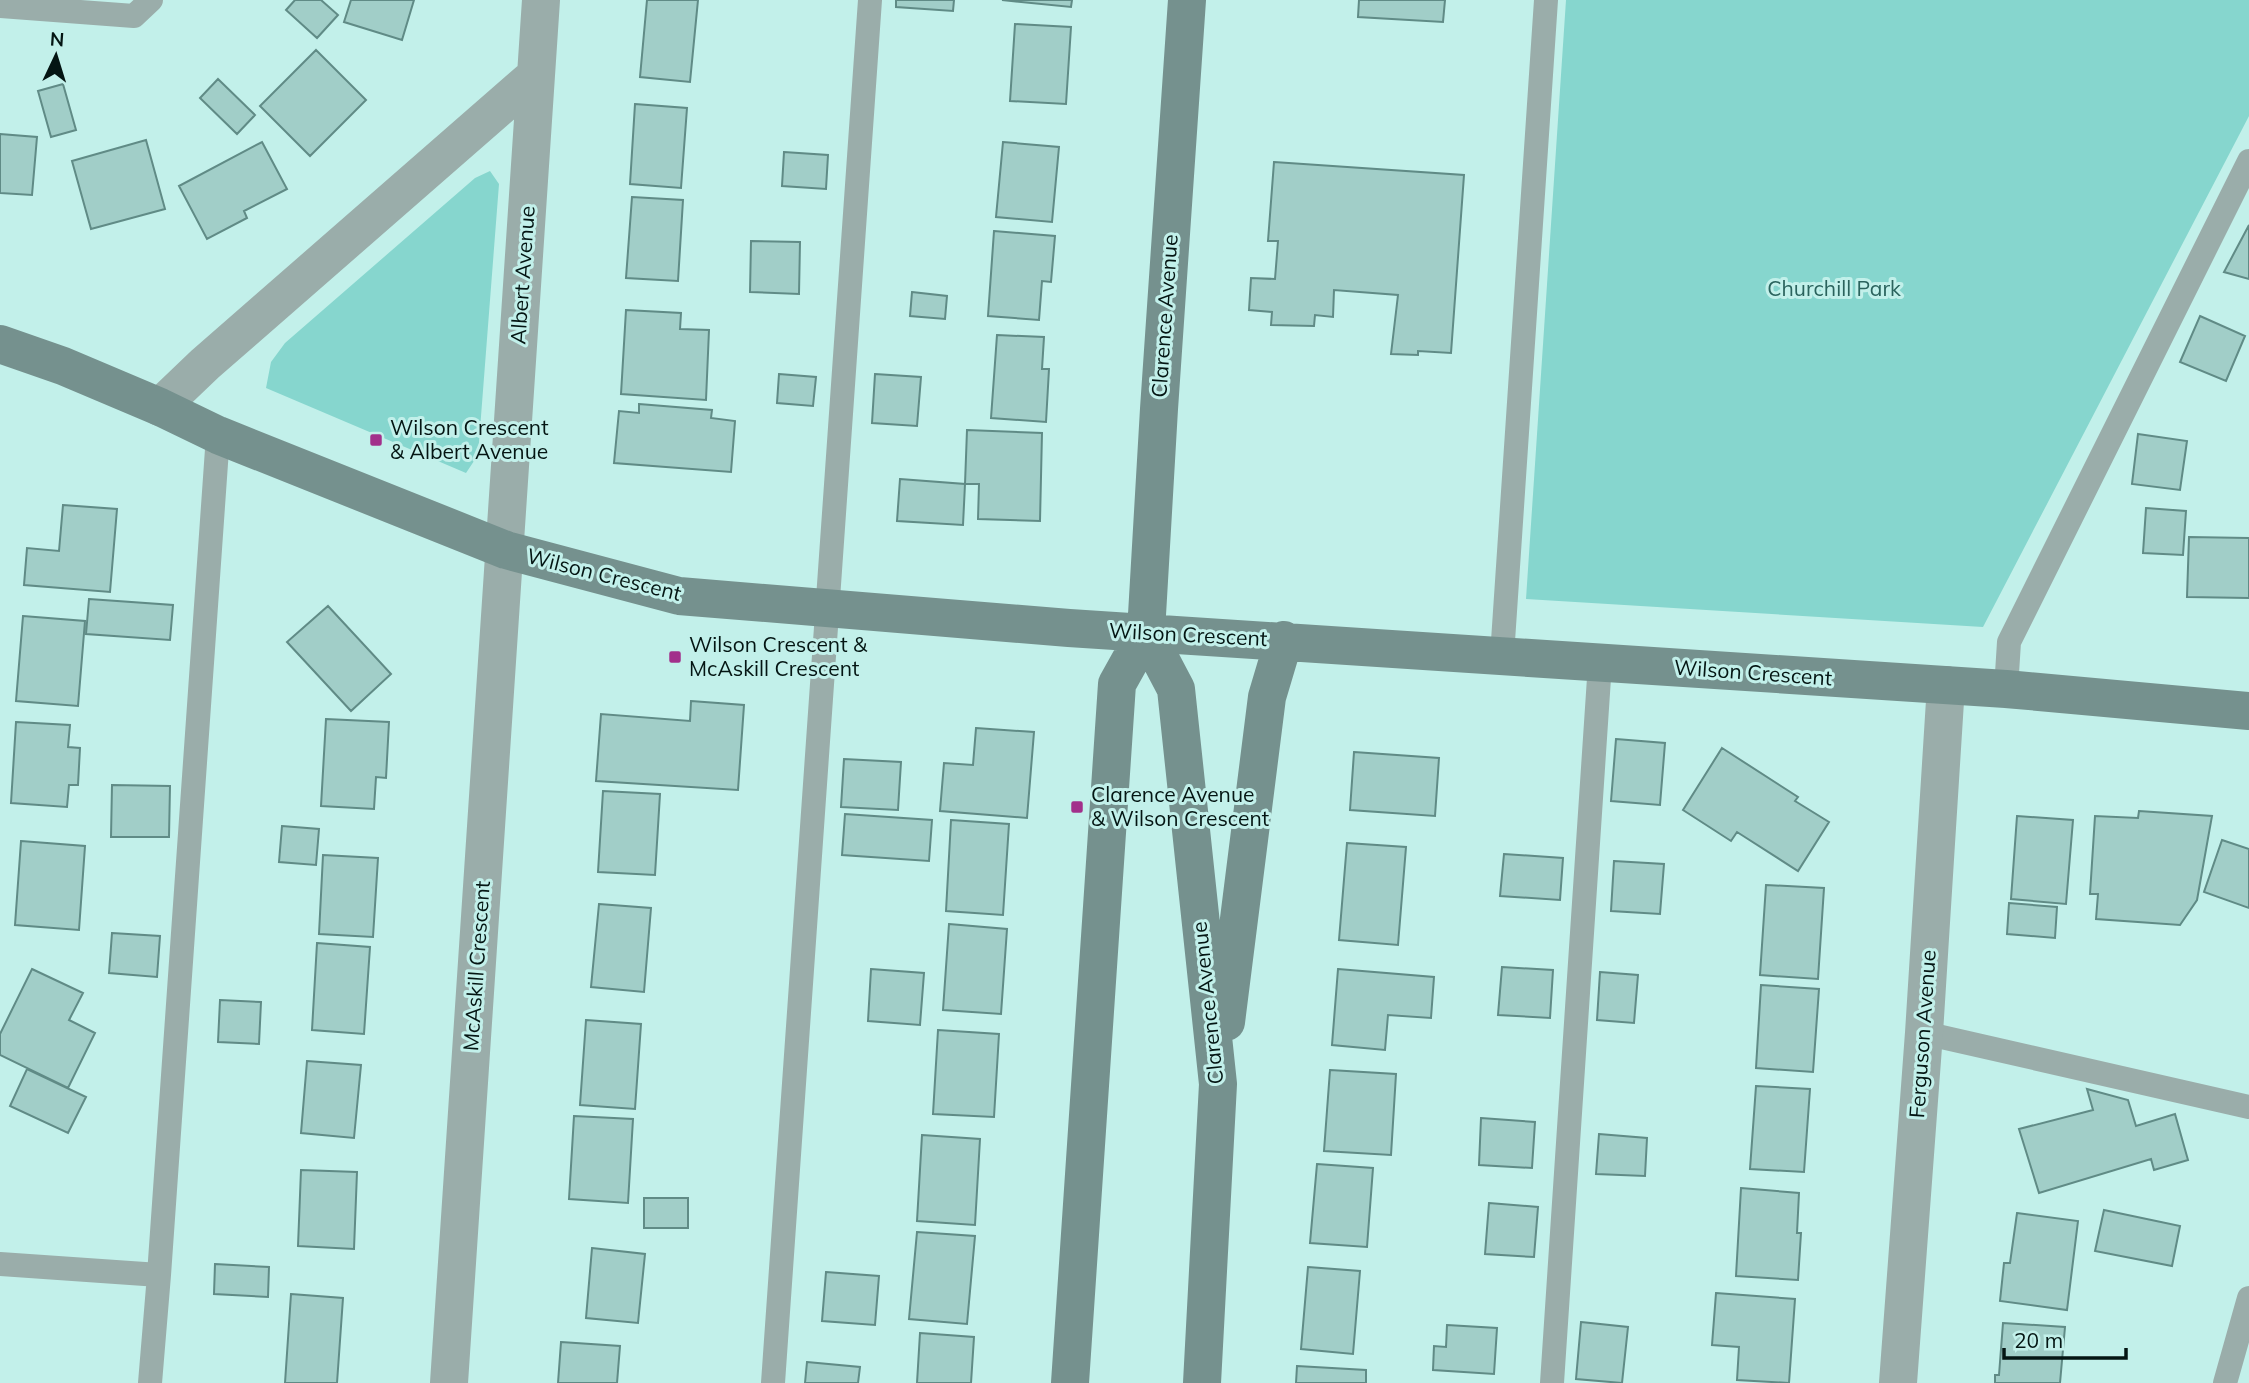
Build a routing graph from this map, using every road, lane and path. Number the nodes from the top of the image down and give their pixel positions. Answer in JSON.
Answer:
{"nodes":[{"id":1,"x":151,"y":0,"type":"edge"},
{"id":2,"x":541,"y":0,"type":"edge"},
{"id":3,"x":870,"y":0,"type":"edge"},
{"id":4,"x":1187,"y":0,"type":"edge"},
{"id":5,"x":1546,"y":0,"type":"edge"},
{"id":6,"x":0,"y":6,"type":"edge"},
{"id":7,"x":536,"y":76,"type":"junction"},
{"id":8,"x":2249,"y":161,"type":"edge"},
{"id":9,"x":0,"y":344,"type":"edge"},
{"id":10,"x":160,"y":407,"type":"junction"},
{"id":11,"x":218,"y":435,"type":"junction"},
{"id":12,"x":506,"y":550,"type":"junction"},
{"id":13,"x":828,"y":607,"type":"junction"},
{"id":14,"x":1146,"y":632,"type":"junction"},
{"id":15,"x":1283,"y":640,"type":"junction"},
{"id":16,"x":1502,"y":656,"type":"junction"},
{"id":17,"x":1600,"y":663,"type":"junction"},
{"id":18,"x":1946,"y":685,"type":"junction"},
{"id":19,"x":2006,"y":689,"type":"junction"},
{"id":20,"x":2249,"y":711,"type":"edge"},
{"id":21,"x":1924,"y":1033,"type":"junction"},
{"id":22,"x":1218,"y":1084,"type":"junction"},
{"id":23,"x":2249,"y":1107,"type":"edge"},
{"id":24,"x":0,"y":1264,"type":"edge"},
{"id":25,"x":159,"y":1275,"type":"junction"},
{"id":26,"x":2249,"y":1298,"type":"edge"},
{"id":27,"x":150,"y":1383,"type":"edge"},
{"id":28,"x":449,"y":1383,"type":"edge"},
{"id":29,"x":772,"y":1383,"type":"edge"},
{"id":30,"x":1070,"y":1383,"type":"edge"},
{"id":31,"x":1202,"y":1383,"type":"edge"},
{"id":32,"x":1552,"y":1383,"type":"edge"},
{"id":33,"x":1898,"y":1383,"type":"edge"},
{"id":34,"x":2225,"y":1383,"type":"edge"}],
"edges":[{"from":1,"to":6,"type":"lane"},
{"from":2,"to":7,"type":"street","name":"Albert Avenue"},
{"from":3,"to":13,"type":"lane"},
{"from":4,"to":14,"type":"main road","name":"Clarence Avenue"},
{"from":5,"to":16,"type":"lane"},
{"from":7,"to":10,"type":"street"},
{"from":7,"to":12,"type":"street","name":"Albert Avenue"},
{"from":8,"to":19,"type":"lane"},
{"from":9,"to":10,"type":"main road","name":"Wilson Crescent"},
{"from":10,"to":11,"type":"main road","name":"Wilson Crescent"},
{"from":11,"to":12,"type":"main road","name":"Wilson Crescent"},
{"from":11,"to":25,"type":"lane"},
{"from":12,"to":13,"type":"main road","name":"Wilson Crescent"},
{"from":12,"to":28,"type":"street","name":"McAskill Crescent"},
{"from":13,"to":14,"type":"main road","name":"Wilson Crescent"},
{"from":13,"to":29,"type":"lane"},
{"from":14,"to":15,"type":"main road","name":"Wilson Crescent"},
{"from":14,"to":22,"type":"main road","name":"Clarence Avenue"},
{"from":14,"to":30,"type":"main road","name":"Clarence Avenue"},
{"from":15,"to":16,"type":"main road","name":"Wilson Crescent"},
{"from":15,"to":22,"type":"main road"},
{"from":16,"to":17,"type":"main road","name":"Wilson Crescent"},
{"from":17,"to":18,"type":"main road","name":"Wilson Crescent"},
{"from":17,"to":32,"type":"lane"},
{"from":18,"to":19,"type":"main road","name":"Wilson Crescent"},
{"from":18,"to":21,"type":"street","name":"Ferguson Avenue"},
{"from":19,"to":20,"type":"main road","name":"Wilson Crescent"},
{"from":21,"to":23,"type":"lane"},
{"from":21,"to":33,"type":"street","name":"Ferguson Avenue"},
{"from":22,"to":31,"type":"main road","name":"Clarence Avenue"},
{"from":24,"to":25,"type":"lane"},
{"from":25,"to":27,"type":"lane"},
{"from":26,"to":34,"type":"lane"}]}
